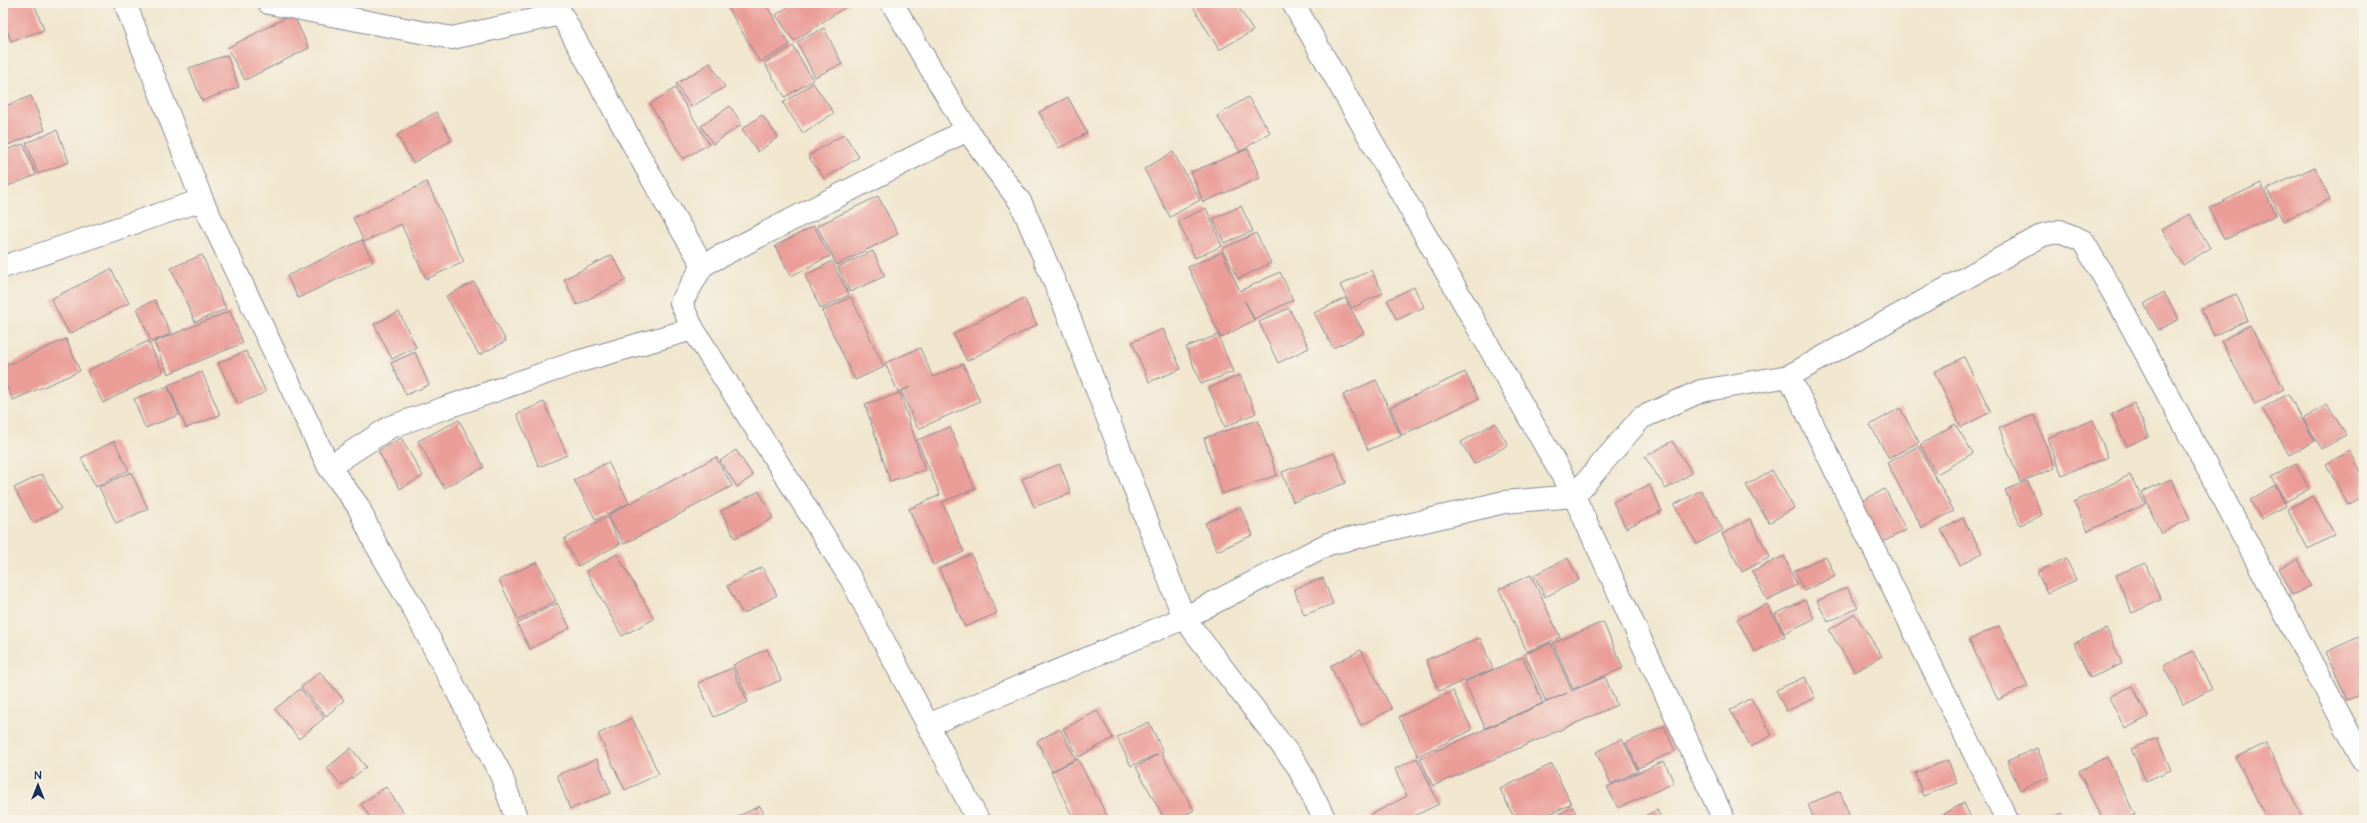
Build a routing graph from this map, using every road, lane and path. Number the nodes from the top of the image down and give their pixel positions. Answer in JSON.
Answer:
{"nodes":[{"id":1,"x":124,"y":3,"type":"edge"},
{"id":2,"x":269,"y":3,"type":"edge"},
{"id":3,"x":892,"y":3,"type":"edge"},
{"id":4,"x":1293,"y":3,"type":"edge"},
{"id":5,"x":558,"y":8,"type":"edge"},
{"id":6,"x":967,"y":130,"type":"junction"},
{"id":7,"x":202,"y":200,"type":"junction"},
{"id":8,"x":703,"y":265,"type":"junction"},
{"id":9,"x":3,"y":268,"type":"edge"},
{"id":10,"x":693,"y":329,"type":"junction"},
{"id":11,"x":1789,"y":376,"type":"junction"},
{"id":12,"x":329,"y":467,"type":"junction"},
{"id":13,"x":1574,"y":496,"type":"junction"},
{"id":14,"x":1184,"y":618,"type":"junction"},
{"id":15,"x":928,"y":725,"type":"junction"},
{"id":16,"x":2364,"y":761,"type":"edge"},
{"id":17,"x":517,"y":820,"type":"edge"},
{"id":18,"x":978,"y":820,"type":"edge"},
{"id":19,"x":1325,"y":820,"type":"edge"},
{"id":20,"x":1724,"y":820,"type":"edge"},
{"id":21,"x":2007,"y":820,"type":"edge"}],
"edges":[{"from":1,"to":7,"type":"street"},
{"from":2,"to":5,"type":"street"},
{"from":3,"to":6,"type":"street"},
{"from":4,"to":13,"type":"street"},
{"from":5,"to":8,"type":"street"},
{"from":6,"to":8,"type":"street"},
{"from":6,"to":14,"type":"street"},
{"from":7,"to":9,"type":"street"},
{"from":7,"to":12,"type":"street"},
{"from":8,"to":10,"type":"street"},
{"from":10,"to":12,"type":"street"},
{"from":10,"to":15,"type":"street"},
{"from":11,"to":13,"type":"street"},
{"from":11,"to":16,"type":"street"},
{"from":11,"to":21,"type":"street"},
{"from":12,"to":17,"type":"street"},
{"from":13,"to":14,"type":"street"},
{"from":13,"to":20,"type":"street"},
{"from":14,"to":15,"type":"street"},
{"from":14,"to":19,"type":"street"},
{"from":15,"to":18,"type":"street"}]}
